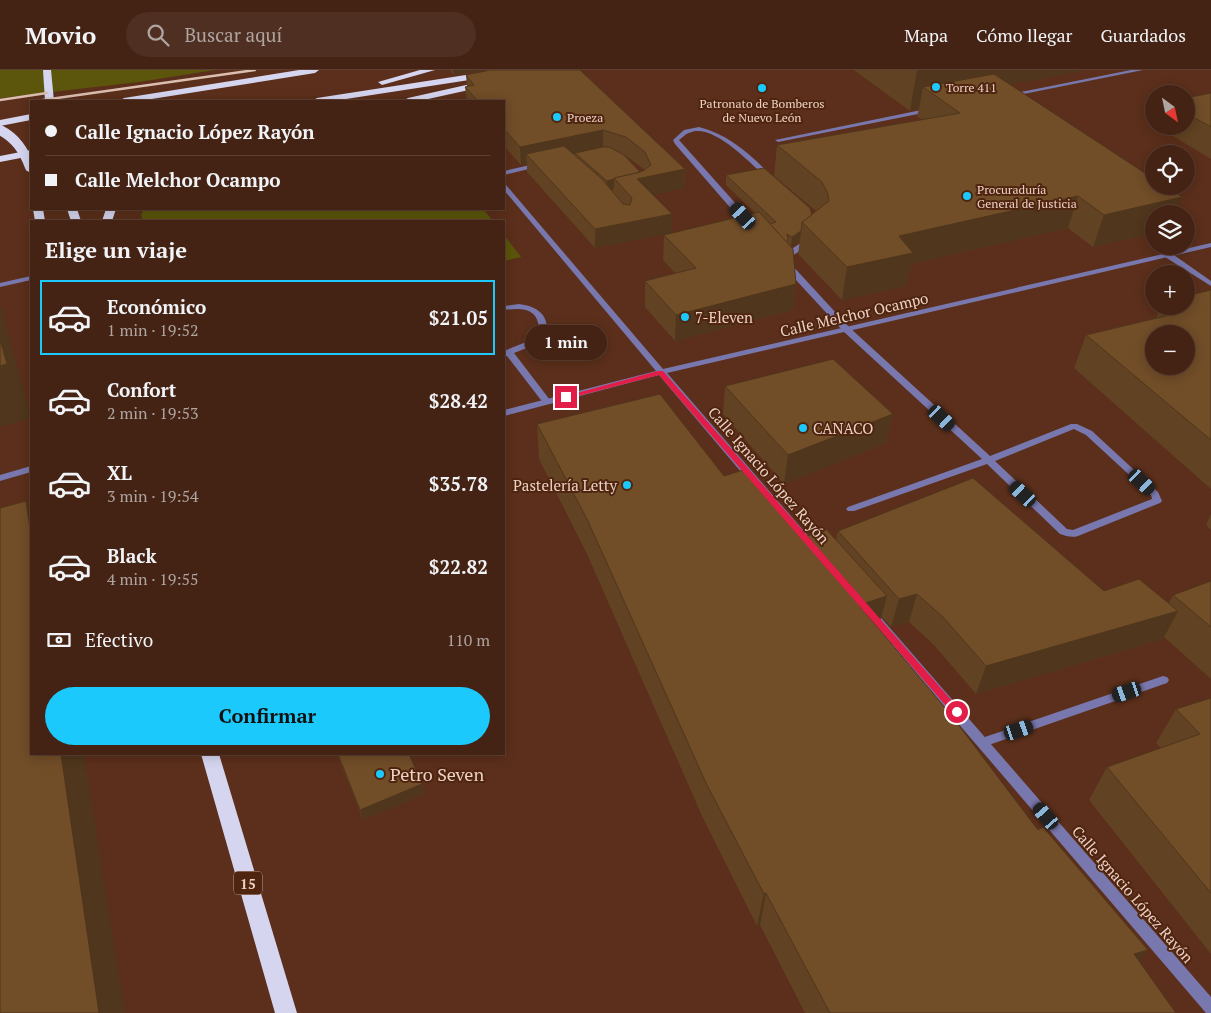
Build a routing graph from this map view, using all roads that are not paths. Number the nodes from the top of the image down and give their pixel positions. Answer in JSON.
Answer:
{"nodes":[{"id":1,"x":46,"y":70,"type":"edge"},
{"id":2,"x":315,"y":70,"type":"edge"},
{"id":3,"x":431,"y":70,"type":"edge"},
{"id":4,"x":1140,"y":70,"type":"edge"},
{"id":5,"x":517,"y":73,"type":"edge"},
{"id":6,"x":1003,"y":96,"type":"edge"},
{"id":7,"x":426,"y":99,"type":"edge"},
{"id":8,"x":50,"y":100,"type":"edge"},
{"id":9,"x":130,"y":100,"type":"edge"},
{"id":10,"x":309,"y":100,"type":"edge"},
{"id":11,"x":324,"y":100,"type":"edge"},
{"id":12,"x":934,"y":110,"type":"edge"},
{"id":13,"x":30,"y":117,"type":"edge"},
{"id":14,"x":0,"y":123,"type":"edge"},
{"id":15,"x":0,"y":130,"type":"edge"},
{"id":16,"x":778,"y":140,"type":"dead end"},
{"id":17,"x":30,"y":153,"type":"edge"},
{"id":18,"x":0,"y":159,"type":"edge"},
{"id":19,"x":547,"y":163,"type":"edge"},
{"id":20,"x":30,"y":171,"type":"edge"},
{"id":21,"x":505,"y":173,"type":"edge"},
{"id":22,"x":776,"y":184,"type":"edge"},
{"id":23,"x":505,"y":187,"type":"edge"},
{"id":24,"x":756,"y":231,"type":"edge"},
{"id":25,"x":818,"y":233,"type":"edge"},
{"id":26,"x":1211,"y":245,"type":"edge"},
{"id":27,"x":1195,"y":249,"type":"edge"},
{"id":28,"x":775,"y":252,"type":"edge"},
{"id":29,"x":1168,"y":255,"type":"joint"},
{"id":30,"x":782,"y":260,"type":"junction"},
{"id":31,"x":30,"y":278,"type":"edge"},
{"id":32,"x":0,"y":284,"type":"edge"},
{"id":33,"x":1211,"y":284,"type":"edge"},
{"id":34,"x":505,"y":308,"type":"edge"},
{"id":35,"x":846,"y":329,"type":"junction"},
{"id":36,"x":506,"y":353,"type":"edge"},
{"id":37,"x":661,"y":372,"type":"junction"},
{"id":38,"x":546,"y":402,"type":"junction"},
{"id":39,"x":505,"y":412,"type":"edge"},
{"id":40,"x":989,"y":460,"type":"junction"},
{"id":41,"x":30,"y":469,"type":"edge"},
{"id":42,"x":0,"y":478,"type":"edge"},
{"id":43,"x":851,"y":509,"type":"dead end"},
{"id":44,"x":820,"y":556,"type":"edge"},
{"id":45,"x":866,"y":608,"type":"edge"},
{"id":46,"x":1163,"y":680,"type":"dead end"},
{"id":47,"x":983,"y":742,"type":"junction"},
{"id":48,"x":210,"y":755,"type":"edge"},
{"id":49,"x":1211,"y":1008,"type":"edge"},
{"id":50,"x":286,"y":1013,"type":"edge"}],
"edges":[{"from":1,"to":8,"type":"highway"},
{"from":2,"to":9,"type":"highway"},
{"from":3,"to":10,"type":"highway"},
{"from":4,"to":6,"type":"street"},
{"from":5,"to":7,"type":"highway"},
{"from":5,"to":11,"type":"highway"},
{"from":12,"to":16,"type":"street"},
{"from":13,"to":14,"type":"highway"},
{"from":15,"to":20,"type":"highway","bridge":true},
{"from":17,"to":18,"type":"highway"},
{"from":19,"to":21,"type":"street"},
{"from":22,"to":24,"type":"street"},
{"from":23,"to":37,"type":"street","name":"Calle Ignacio López Rayón"},
{"from":25,"to":30,"type":"street"},
{"from":26,"to":27,"type":"street","name":"Calle Melchor Ocampo"},
{"from":28,"to":30,"type":"street"},
{"from":29,"to":33,"type":"street"},
{"from":29,"to":35,"type":"street","name":"Calle Melchor Ocampo"},
{"from":30,"to":35,"type":"street"},
{"from":31,"to":32,"type":"street"},
{"from":34,"to":36,"type":"street"},
{"from":35,"to":37,"type":"street","name":"Calle Melchor Ocampo"},
{"from":35,"to":40,"type":"street"},
{"from":36,"to":38,"type":"street"},
{"from":37,"to":38,"type":"street","name":"Calle Melchor Ocampo"},
{"from":37,"to":44,"type":"street","name":"Calle Ignacio López Rayón"},
{"from":38,"to":39,"type":"street","name":"Calle Melchor Ocampo"},
{"from":40,"to":40,"type":"street"},
{"from":40,"to":43,"type":"street"},
{"from":41,"to":42,"type":"street"},
{"from":45,"to":47,"type":"street","name":"Calle Ignacio López Rayón"},
{"from":46,"to":47,"type":"street"},
{"from":47,"to":49,"type":"street","name":"Calle Ignacio López Rayón"},
{"from":48,"to":50,"type":"highway","number":"15"}]}
